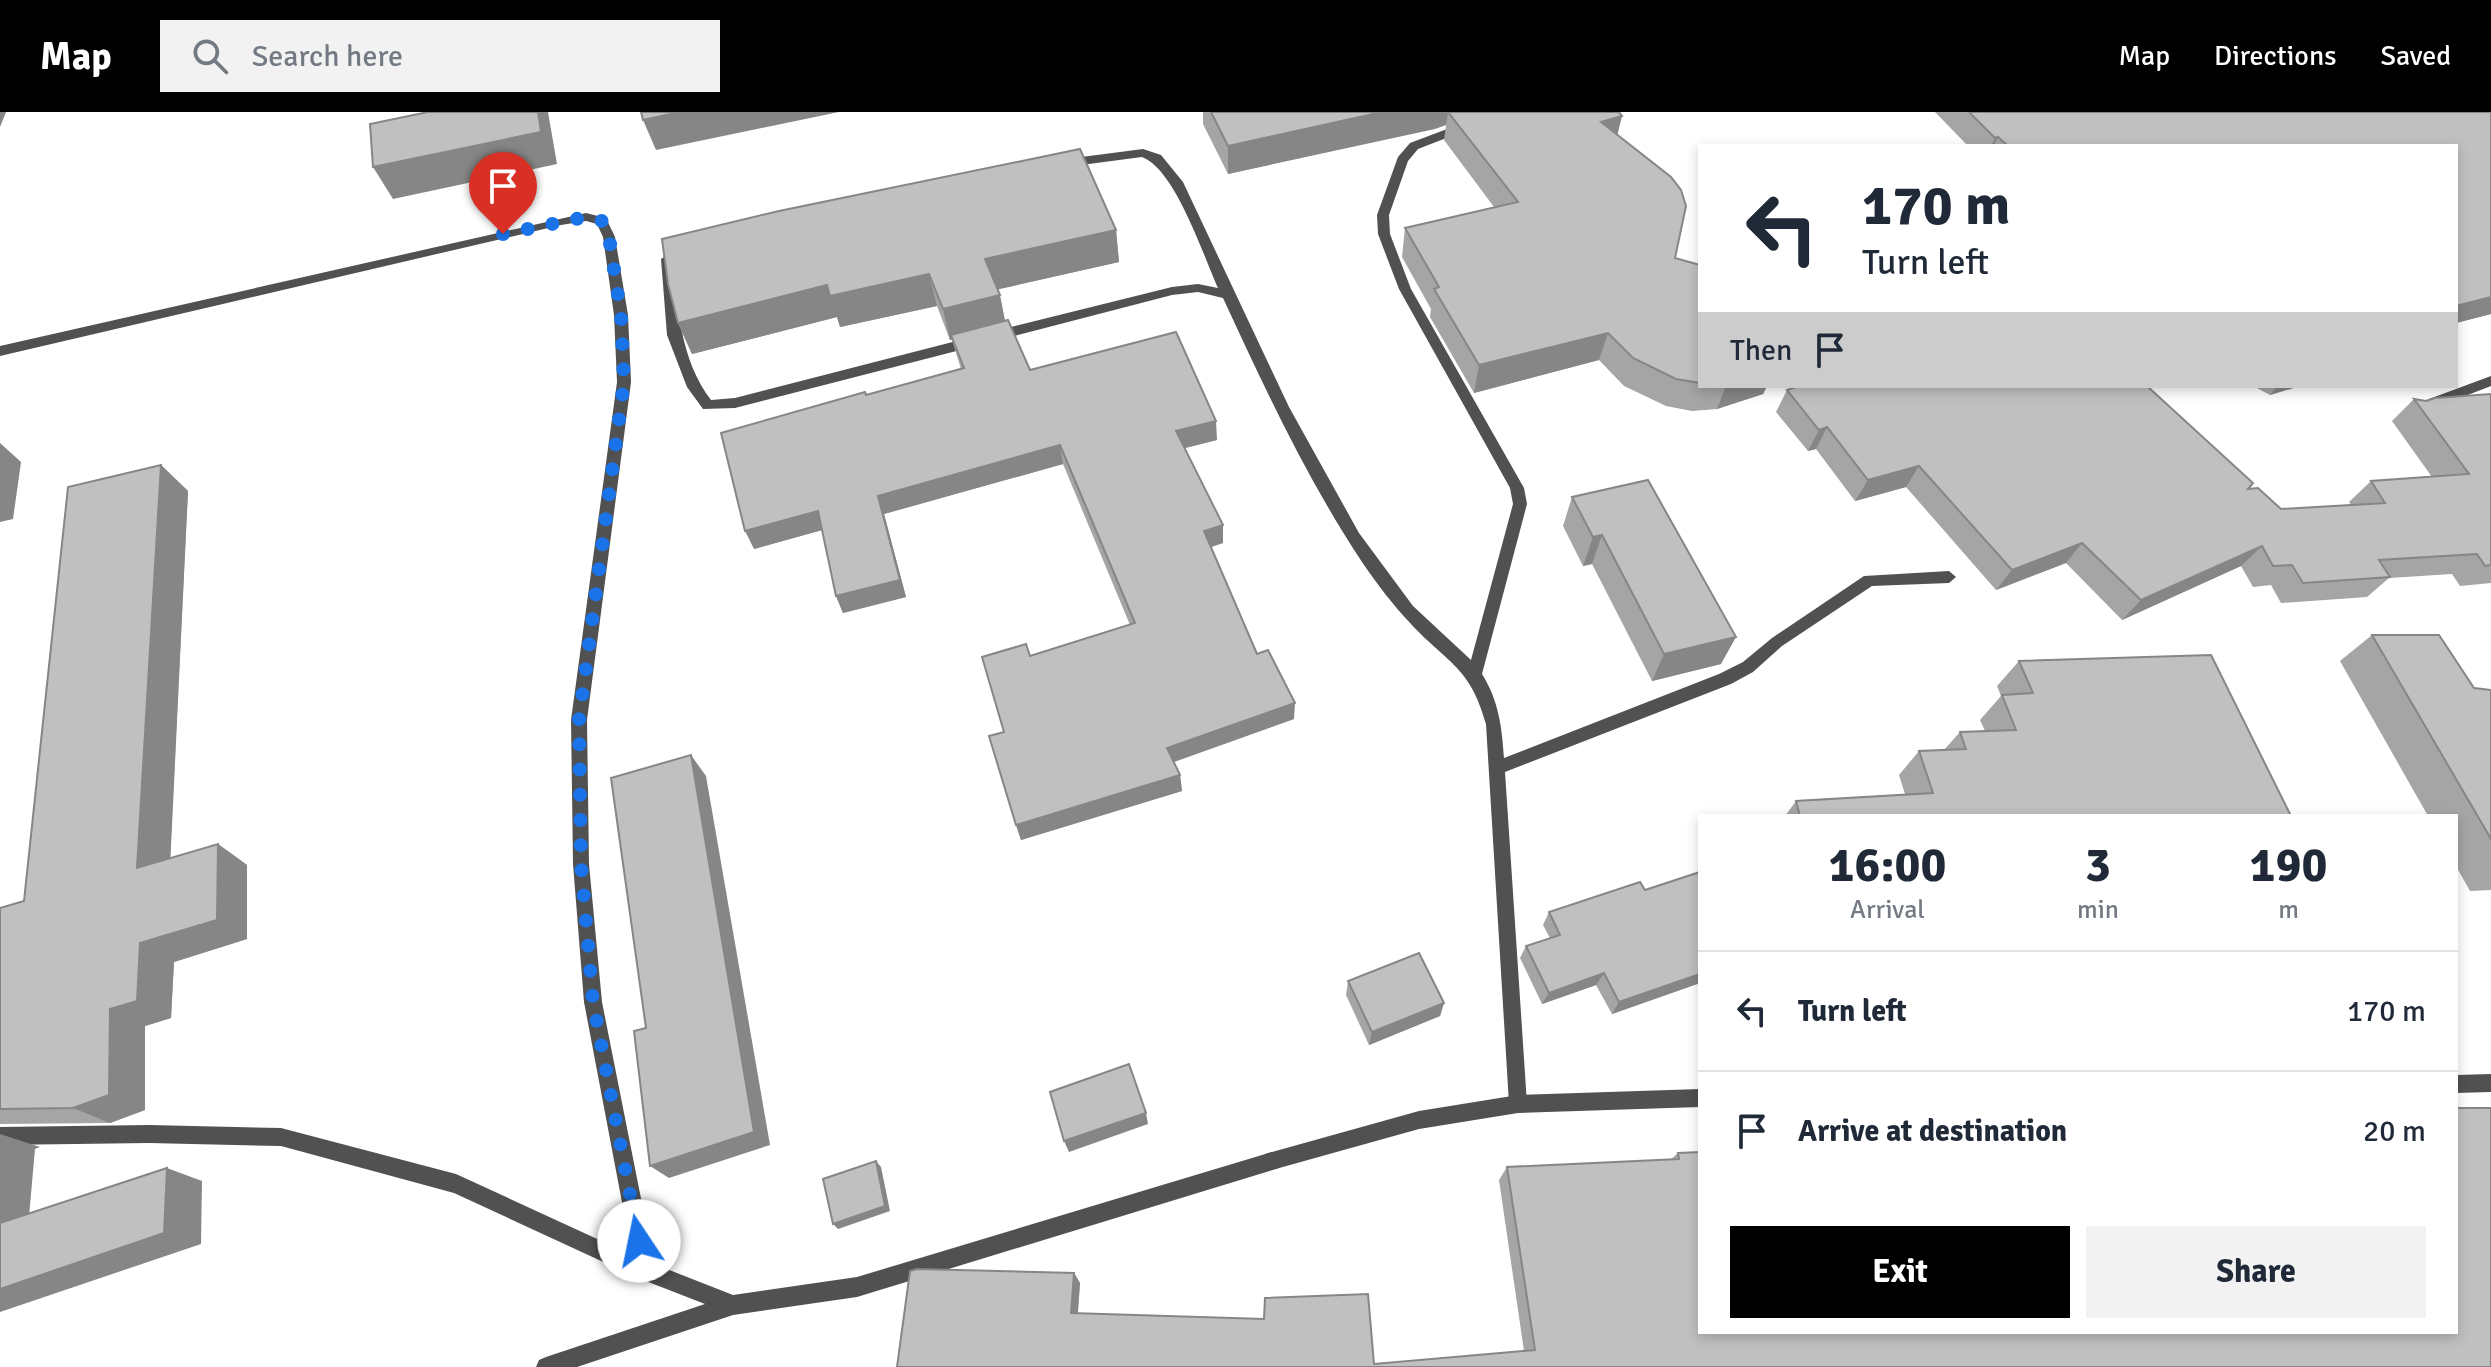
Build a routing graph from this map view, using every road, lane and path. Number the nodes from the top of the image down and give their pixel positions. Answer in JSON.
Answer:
{"nodes":[{"id":1,"x":1472,"y":124,"type":"edge"},
{"id":2,"x":1044,"y":168,"type":"edge"},
{"id":3,"x":685,"y":249,"type":"edge"},
{"id":4,"x":1227,"y":294,"type":"junction"},
{"id":5,"x":0,"y":351,"type":"edge"},
{"id":6,"x":2491,"y":381,"type":"edge"},
{"id":7,"x":2418,"y":410,"type":"edge"},
{"id":8,"x":1949,"y":577,"type":"dead end"},
{"id":9,"x":1475,"y":673,"type":"junction"},
{"id":10,"x":1498,"y":768,"type":"junction"},
{"id":11,"x":2491,"y":1083,"type":"edge"},
{"id":12,"x":2458,"y":1084,"type":"edge"},
{"id":13,"x":1698,"y":1098,"type":"edge"},
{"id":14,"x":1518,"y":1104,"type":"junction"},
{"id":15,"x":0,"y":1136,"type":"edge"},
{"id":16,"x":645,"y":1271,"type":"junction"},
{"id":17,"x":733,"y":1305,"type":"junction"},
{"id":18,"x":546,"y":1367,"type":"edge"}],
"edges":[{"from":1,"to":9,"type":"street"},
{"from":2,"to":4,"type":"street"},
{"from":3,"to":4,"type":"street"},
{"from":4,"to":9,"type":"street"},
{"from":5,"to":16,"type":"street"},
{"from":6,"to":7,"type":"street"},
{"from":8,"to":10,"type":"street"},
{"from":9,"to":10,"type":"street"},
{"from":10,"to":14,"type":"street"},
{"from":11,"to":12,"type":"street"},
{"from":13,"to":14,"type":"street"},
{"from":14,"to":17,"type":"street"},
{"from":15,"to":16,"type":"street"},
{"from":16,"to":17,"type":"street"},
{"from":17,"to":18,"type":"street"}]}
